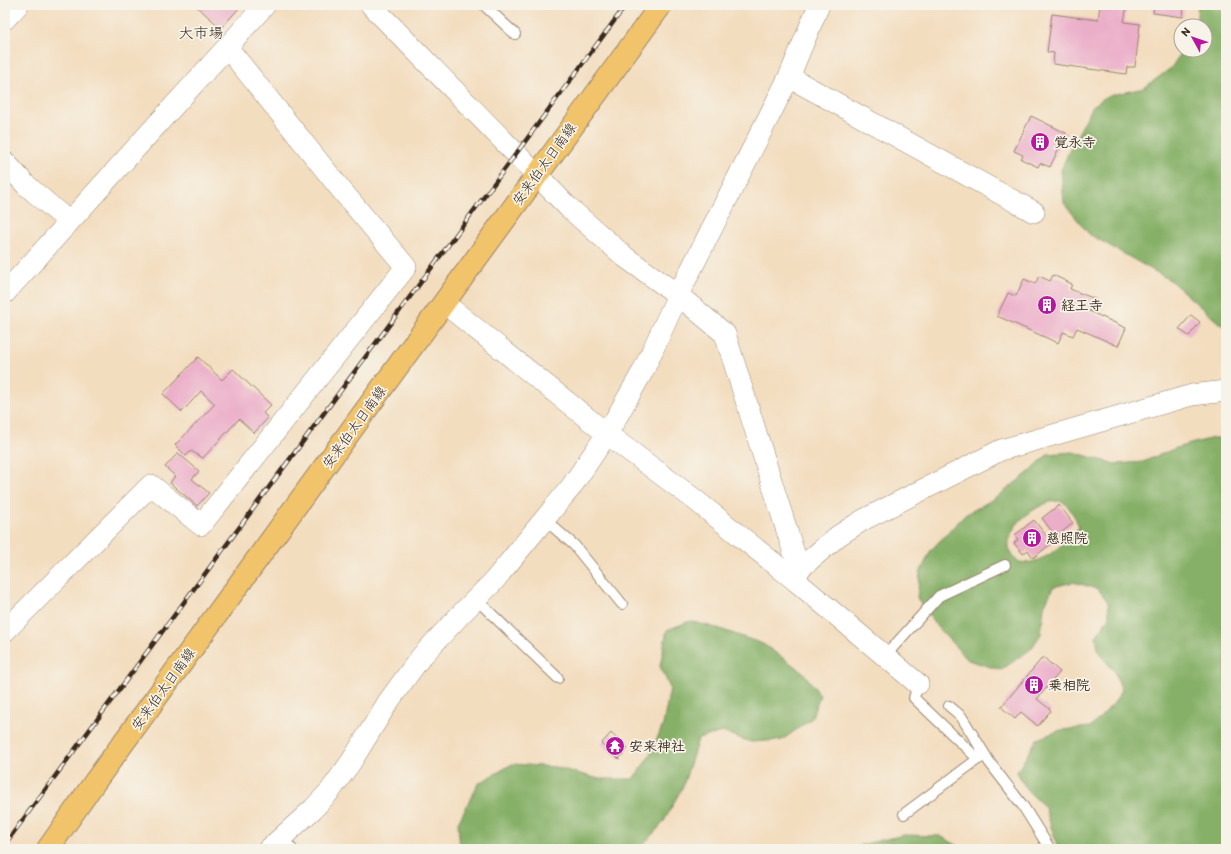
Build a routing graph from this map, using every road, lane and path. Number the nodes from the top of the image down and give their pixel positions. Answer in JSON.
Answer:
{"nodes":[{"id":1,"x":18,"y":5,"type":"edge"},
{"id":2,"x":264,"y":5,"type":"edge"},
{"id":3,"x":371,"y":5,"type":"edge"},
{"id":4,"x":484,"y":5,"type":"edge"},
{"id":5,"x":661,"y":5,"type":"edge"},
{"id":6,"x":818,"y":5,"type":"edge"},
{"id":7,"x":5,"y":19,"type":"edge"},
{"id":8,"x":515,"y":34,"type":"dead end"},
{"id":9,"x":227,"y":47,"type":"junction"},
{"id":10,"x":789,"y":77,"type":"junction"},
{"id":11,"x":5,"y":162,"type":"edge"},
{"id":12,"x":536,"y":176,"type":"junction"},
{"id":13,"x":1034,"y":212,"type":"dead end"},
{"id":14,"x":69,"y":222,"type":"junction"},
{"id":15,"x":5,"y":293,"type":"edge"},
{"id":16,"x":678,"y":295,"type":"junction"},
{"id":17,"x":444,"y":303,"type":"junction"},
{"id":18,"x":1226,"y":391,"type":"edge"},
{"id":19,"x":607,"y":434,"type":"junction"},
{"id":20,"x":544,"y":519,"type":"junction"},
{"id":21,"x":1005,"y":565,"type":"dead end"},
{"id":22,"x":797,"y":575,"type":"junction"},
{"id":23,"x":476,"y":599,"type":"junction"},
{"id":24,"x":622,"y":604,"type":"dead end"},
{"id":25,"x":5,"y":631,"type":"edge"},
{"id":26,"x":886,"y":656,"type":"junction"},
{"id":27,"x":558,"y":678,"type":"dead end"},
{"id":28,"x":918,"y":684,"type":"joint"},
{"id":29,"x":949,"y":706,"type":"dead end"},
{"id":30,"x":981,"y":757,"type":"junction"},
{"id":31,"x":904,"y":814,"type":"dead end"},
{"id":32,"x":281,"y":845,"type":"edge"},
{"id":33,"x":48,"y":849,"type":"edge"},
{"id":34,"x":1050,"y":849,"type":"edge"}],
"edges":[{"from":1,"to":7,"type":"street"},
{"from":2,"to":9,"type":"street"},
{"from":3,"to":12,"type":"street"},
{"from":4,"to":8,"type":"lane"},
{"from":5,"to":12,"type":"main road","name":"安来伯太日南線"},
{"from":6,"to":10,"type":"street"},
{"from":9,"to":14,"type":"street"},
{"from":9,"to":25,"type":"street"},
{"from":10,"to":13,"type":"street"},
{"from":10,"to":16,"type":"street"},
{"from":11,"to":14,"type":"street"},
{"from":12,"to":16,"type":"street"},
{"from":12,"to":17,"type":"main road","name":"安来伯太日南線"},
{"from":14,"to":15,"type":"street"},
{"from":16,"to":19,"type":"street"},
{"from":16,"to":22,"type":"street"},
{"from":17,"to":19,"type":"street"},
{"from":17,"to":33,"type":"main road","name":"安来伯太日南線"},
{"from":18,"to":22,"type":"street"},
{"from":19,"to":20,"type":"street"},
{"from":19,"to":22,"type":"street"},
{"from":20,"to":23,"type":"street"},
{"from":20,"to":24,"type":"lane"},
{"from":21,"to":26,"type":"lane"},
{"from":22,"to":26,"type":"street"},
{"from":23,"to":27,"type":"lane"},
{"from":23,"to":32,"type":"street"},
{"from":26,"to":28,"type":"street"},
{"from":28,"to":30,"type":"lane"},
{"from":29,"to":30,"type":"lane"},
{"from":30,"to":31,"type":"lane"},
{"from":30,"to":34,"type":"lane"}]}
